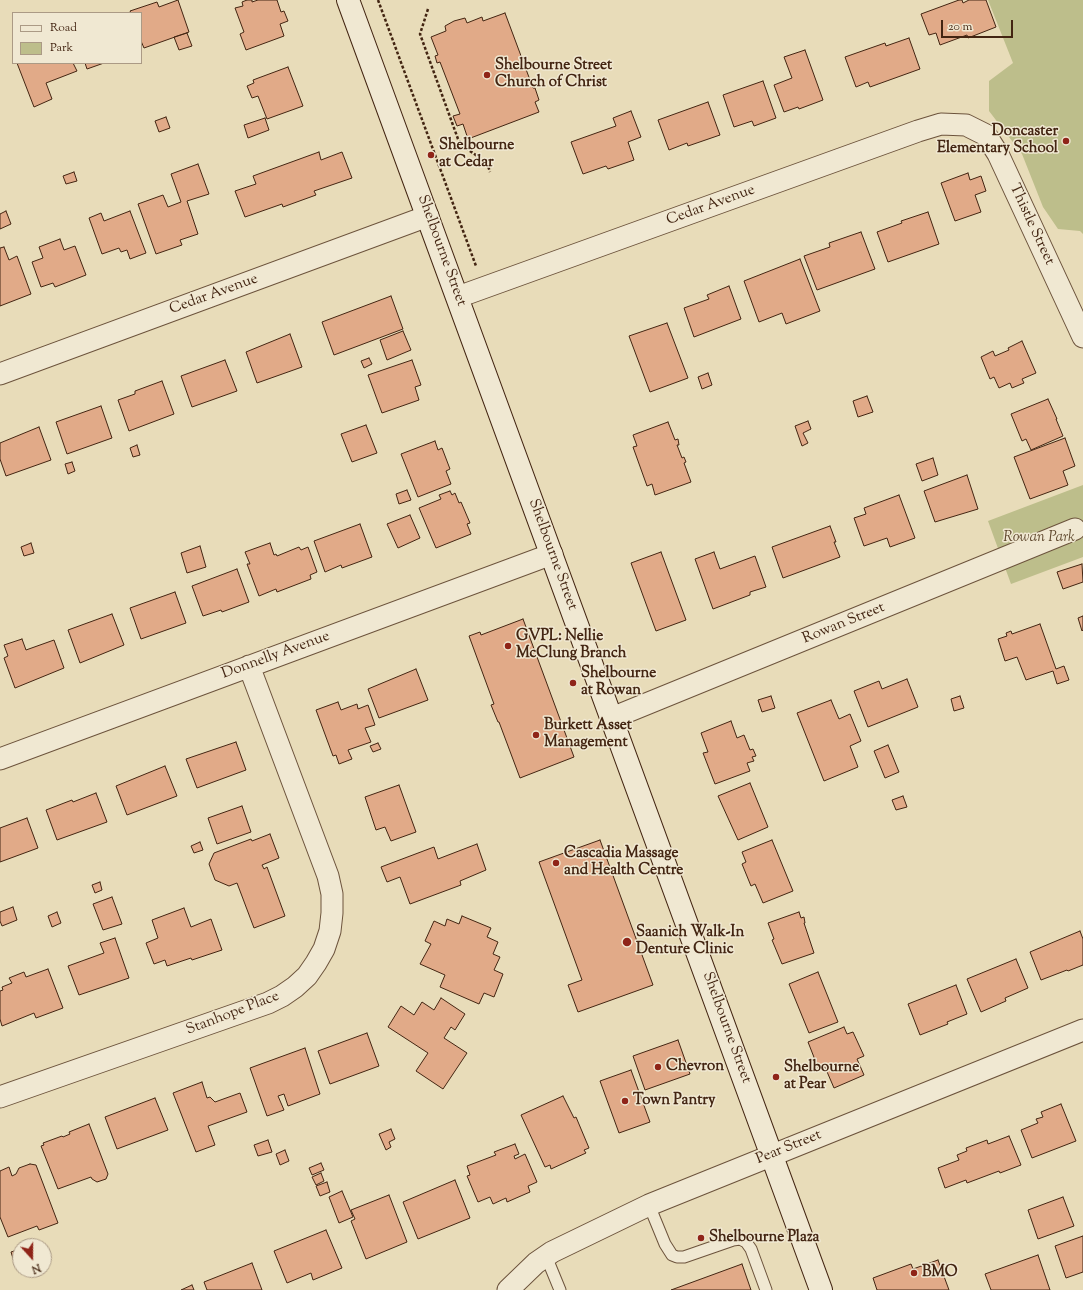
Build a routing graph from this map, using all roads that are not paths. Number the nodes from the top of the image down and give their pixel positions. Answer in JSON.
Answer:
{"nodes":[{"id":1,"x":348,"y":0,"type":"edge"},
{"id":2,"x":966,"y":124,"type":"joint"},
{"id":3,"x":428,"y":216,"type":"junction"},
{"id":4,"x":458,"y":296,"type":"junction"},
{"id":5,"x":1083,"y":336,"type":"edge"},
{"id":6,"x":0,"y":374,"type":"edge"},
{"id":7,"x":1075,"y":529,"type":"dead end"},
{"id":8,"x":552,"y":554,"type":"junction"},
{"id":9,"x":249,"y":666,"type":"junction"},
{"id":10,"x":612,"y":718,"type":"junction"},
{"id":11,"x":0,"y":759,"type":"edge"},
{"id":12,"x":1083,"y":1030,"type":"edge"},
{"id":13,"x":0,"y":1096,"type":"edge"},
{"id":14,"x":773,"y":1155,"type":"junction"},
{"id":15,"x":649,"y":1205,"type":"junction"},
{"id":16,"x":546,"y":1256,"type":"junction"},
{"id":17,"x":508,"y":1290,"type":"edge"},
{"id":18,"x":560,"y":1290,"type":"edge"},
{"id":19,"x":766,"y":1290,"type":"edge"},
{"id":20,"x":821,"y":1290,"type":"edge"}],
"edges":[{"from":1,"to":3,"type":"main road","name":"Shelbourne Street"},
{"from":2,"to":4,"type":"street","name":"Cedar Avenue"},
{"from":2,"to":5,"type":"street","name":"Thistle Street"},
{"from":3,"to":4,"type":"main road","name":"Shelbourne Street"},
{"from":3,"to":6,"type":"street","name":"Cedar Avenue"},
{"from":4,"to":8,"type":"main road","name":"Shelbourne Street"},
{"from":7,"to":10,"type":"street","name":"Rowan Street"},
{"from":8,"to":9,"type":"street","name":"Donnelly Avenue"},
{"from":8,"to":10,"type":"main road","name":"Shelbourne Street"},
{"from":9,"to":11,"type":"street","name":"Donnelly Avenue"},
{"from":9,"to":13,"type":"street","name":"Stanhope Place"},
{"from":10,"to":14,"type":"main road","name":"Shelbourne Street"},
{"from":12,"to":14,"type":"street","name":"Pear Street"},
{"from":14,"to":15,"type":"street","name":"Pear Street"},
{"from":14,"to":20,"type":"main road","name":"Shelbourne Street"},
{"from":15,"to":16,"type":"street","name":"Pear Street"},
{"from":15,"to":19,"type":"lane"},
{"from":16,"to":17,"type":"street","name":"Pear Street"},
{"from":16,"to":18,"type":"lane"}]}
